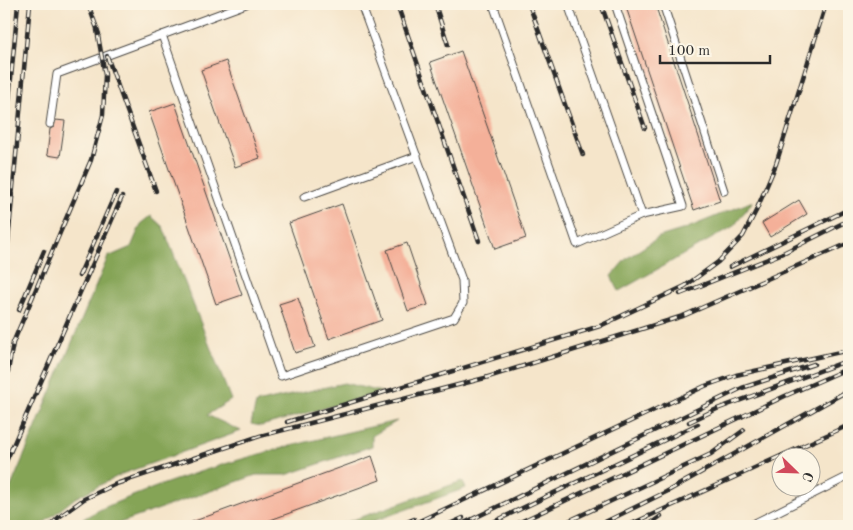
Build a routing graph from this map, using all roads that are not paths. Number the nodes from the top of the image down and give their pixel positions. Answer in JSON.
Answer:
{"nodes":[{"id":1,"x":246,"y":4,"type":"edge"},
{"id":2,"x":361,"y":4,"type":"edge"},
{"id":3,"x":493,"y":4,"type":"edge"},
{"id":4,"x":568,"y":4,"type":"edge"},
{"id":5,"x":615,"y":4,"type":"edge"},
{"id":6,"x":663,"y":4,"type":"edge"},
{"id":7,"x":162,"y":35,"type":"junction"},
{"id":8,"x":50,"y":124,"type":"dead end"},
{"id":9,"x":417,"y":156,"type":"junction"},
{"id":10,"x":724,"y":191,"type":"dead end"},
{"id":11,"x":304,"y":196,"type":"dead end"},
{"id":12,"x":642,"y":215,"type":"junction"},
{"id":13,"x":849,"y":476,"type":"edge"},
{"id":14,"x":749,"y":526,"type":"edge"}],
"edges":[{"from":1,"to":7,"type":"street"},
{"from":2,"to":9,"type":"street"},
{"from":3,"to":12,"type":"street"},
{"from":4,"to":12,"type":"street"},
{"from":5,"to":12,"type":"street"},
{"from":6,"to":10,"type":"street"},
{"from":7,"to":8,"type":"street"},
{"from":7,"to":9,"type":"street"},
{"from":9,"to":11,"type":"street"},
{"from":13,"to":14,"type":"street"}]}
